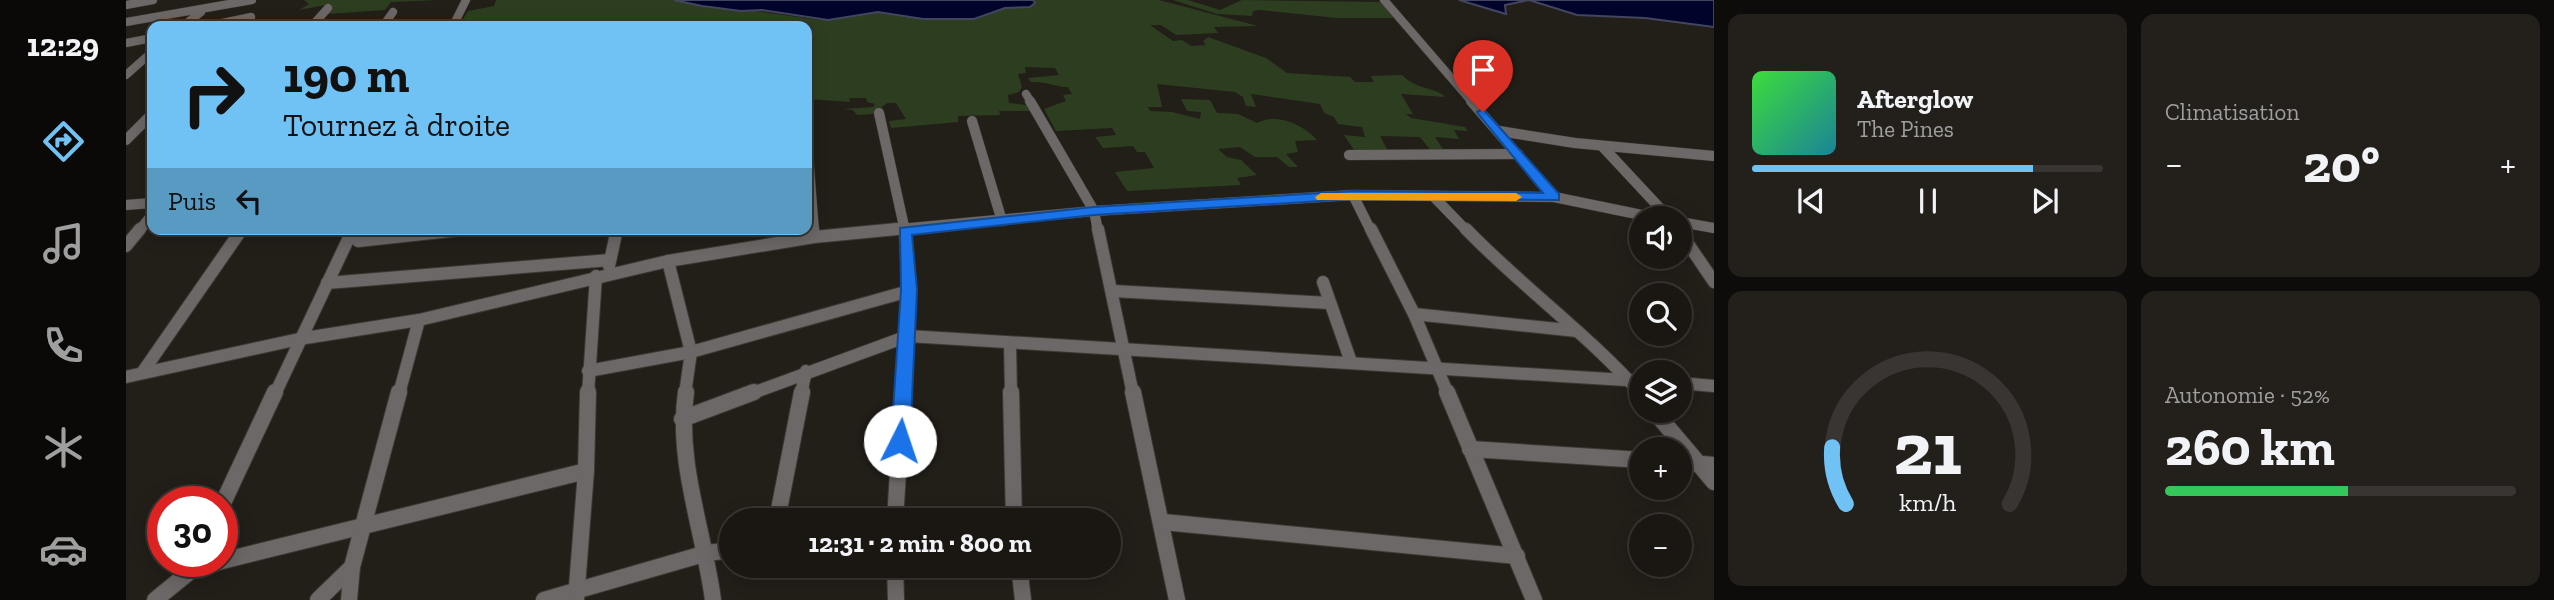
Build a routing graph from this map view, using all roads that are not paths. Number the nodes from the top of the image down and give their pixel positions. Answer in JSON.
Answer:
{"nodes":[{"id":1,"x":153,"y":0,"type":"edge"},
{"id":2,"x":252,"y":0,"type":"edge"},
{"id":3,"x":466,"y":0,"type":"edge"},
{"id":4,"x":1384,"y":0,"type":"edge"},
{"id":5,"x":126,"y":5,"type":"edge"},
{"id":6,"x":328,"y":8,"type":"dead end"},
{"id":7,"x":204,"y":9,"type":"junction"},
{"id":8,"x":393,"y":12,"type":"dead end"},
{"id":9,"x":126,"y":13,"type":"edge"},
{"id":10,"x":137,"y":20,"type":"junction"},
{"id":11,"x":189,"y":21,"type":"edge"},
{"id":12,"x":235,"y":21,"type":"edge"},
{"id":13,"x":248,"y":21,"type":"edge"},
{"id":14,"x":316,"y":21,"type":"edge"},
{"id":15,"x":387,"y":21,"type":"edge"},
{"id":16,"x":456,"y":21,"type":"edge"},
{"id":17,"x":126,"y":22,"type":"edge"},
{"id":18,"x":147,"y":39,"type":"edge"},
{"id":19,"x":126,"y":43,"type":"edge"},
{"id":20,"x":147,"y":56,"type":"edge"},
{"id":21,"x":126,"y":75,"type":"edge"},
{"id":22,"x":1026,"y":94,"type":"dead end"},
{"id":23,"x":878,"y":113,"type":"dead end"},
{"id":24,"x":147,"y":119,"type":"edge"},
{"id":25,"x":972,"y":121,"type":"dead end"},
{"id":26,"x":1499,"y":131,"type":"junction"},
{"id":27,"x":126,"y":140,"type":"edge"},
{"id":28,"x":1602,"y":146,"type":"junction"},
{"id":29,"x":1518,"y":154,"type":"junction"},
{"id":30,"x":1349,"y":155,"type":"dead end"},
{"id":31,"x":1714,"y":156,"type":"edge"},
{"id":32,"x":1353,"y":195,"type":"junction"},
{"id":33,"x":1434,"y":197,"type":"junction"},
{"id":34,"x":1554,"y":197,"type":"junction"},
{"id":35,"x":147,"y":203,"type":"edge"},
{"id":36,"x":126,"y":205,"type":"edge"},
{"id":37,"x":1658,"y":206,"type":"edge"},
{"id":38,"x":1094,"y":211,"type":"junction"},
{"id":39,"x":1629,"y":212,"type":"edge"},
{"id":40,"x":812,"y":215,"type":"edge"},
{"id":41,"x":147,"y":221,"type":"edge"},
{"id":42,"x":1002,"y":221,"type":"junction"},
{"id":43,"x":1692,"y":224,"type":"edge"},
{"id":44,"x":1714,"y":228,"type":"edge"},
{"id":45,"x":905,"y":231,"type":"junction"},
{"id":46,"x":238,"y":235,"type":"edge"},
{"id":47,"x":350,"y":235,"type":"edge"},
{"id":48,"x":354,"y":235,"type":"edge"},
{"id":49,"x":415,"y":235,"type":"edge"},
{"id":50,"x":616,"y":235,"type":"edge"},
{"id":51,"x":814,"y":237,"type":"junction"},
{"id":52,"x":126,"y":246,"type":"edge"},
{"id":53,"x":1692,"y":250,"type":"edge"},
{"id":54,"x":610,"y":260,"type":"junction"},
{"id":55,"x":668,"y":261,"type":"junction"},
{"id":56,"x":602,"y":275,"type":"junction"},
{"id":57,"x":1323,"y":282,"type":"dead end"},
{"id":58,"x":1714,"y":282,"type":"edge"},
{"id":59,"x":327,"y":283,"type":"junction"},
{"id":60,"x":909,"y":290,"type":"junction"},
{"id":61,"x":1113,"y":291,"type":"junction"},
{"id":62,"x":1329,"y":303,"type":"junction"},
{"id":63,"x":1414,"y":314,"type":"junction"},
{"id":64,"x":419,"y":320,"type":"junction"},
{"id":65,"x":1578,"y":331,"type":"junction"},
{"id":66,"x":908,"y":336,"type":"junction"},
{"id":67,"x":299,"y":339,"type":"junction"},
{"id":68,"x":1010,"y":344,"type":"junction"},
{"id":69,"x":1123,"y":350,"type":"junction"},
{"id":70,"x":691,"y":352,"type":"junction"},
{"id":71,"x":1351,"y":362,"type":"junction"},
{"id":72,"x":1436,"y":368,"type":"junction"},
{"id":73,"x":806,"y":371,"type":"junction"},
{"id":74,"x":588,"y":372,"type":"junction"},
{"id":75,"x":142,"y":373,"type":"junction"},
{"id":76,"x":1629,"y":374,"type":"edge"},
{"id":77,"x":126,"y":377,"type":"edge"},
{"id":78,"x":1629,"y":380,"type":"edge"},
{"id":79,"x":1692,"y":384,"type":"edge"},
{"id":80,"x":1714,"y":386,"type":"edge"},
{"id":81,"x":682,"y":419,"type":"junction"},
{"id":82,"x":1664,"y":423,"type":"edge"},
{"id":83,"x":1470,"y":449,"type":"junction"},
{"id":84,"x":1629,"y":459,"type":"edge"},
{"id":85,"x":1692,"y":463,"type":"edge"},
{"id":86,"x":1697,"y":463,"type":"junction"},
{"id":87,"x":1714,"y":465,"type":"edge"},
{"id":88,"x":586,"y":471,"type":"junction"},
{"id":89,"x":1714,"y":482,"type":"edge"},
{"id":90,"x":231,"y":486,"type":"edge"},
{"id":91,"x":780,"y":508,"type":"edge"},
{"id":92,"x":896,"y":508,"type":"edge"},
{"id":93,"x":1014,"y":508,"type":"edge"},
{"id":94,"x":1163,"y":522,"type":"junction"},
{"id":95,"x":364,"y":523,"type":"junction"},
{"id":96,"x":719,"y":552,"type":"edge"},
{"id":97,"x":707,"y":553,"type":"junction"},
{"id":98,"x":238,"y":556,"type":"edge"},
{"id":99,"x":1517,"y":556,"type":"junction"},
{"id":100,"x":352,"y":567,"type":"junction"},
{"id":101,"x":181,"y":577,"type":"edge"},
{"id":102,"x":895,"y":578,"type":"edge"},
{"id":103,"x":1020,"y":578,"type":"edge"},
{"id":104,"x":577,"y":595,"type":"edge"},
{"id":105,"x":155,"y":600,"type":"edge"},
{"id":106,"x":318,"y":600,"type":"edge"},
{"id":107,"x":349,"y":600,"type":"edge"},
{"id":108,"x":544,"y":600,"type":"edge"},
{"id":109,"x":713,"y":600,"type":"edge"},
{"id":110,"x":896,"y":600,"type":"edge"},
{"id":111,"x":1023,"y":600,"type":"edge"},
{"id":112,"x":1177,"y":600,"type":"edge"},
{"id":113,"x":1534,"y":600,"type":"edge"}],
"edges":[{"from":1,"to":5,"type":"street"},
{"from":2,"to":7,"type":"street"},
{"from":3,"to":16,"type":"street"},
{"from":4,"to":26,"type":"street"},
{"from":6,"to":14,"type":"street"},
{"from":7,"to":10,"type":"street"},
{"from":7,"to":11,"type":"street"},
{"from":8,"to":15,"type":"street"},
{"from":9,"to":10,"type":"street"},
{"from":10,"to":17,"type":"street"},
{"from":12,"to":13,"type":"street"},
{"from":18,"to":19,"type":"street"},
{"from":20,"to":21,"type":"street"},
{"from":22,"to":38,"type":"street"},
{"from":23,"to":45,"type":"street"},
{"from":24,"to":27,"type":"street"},
{"from":25,"to":42,"type":"street"},
{"from":26,"to":28,"type":"street"},
{"from":26,"to":29,"type":"street"},
{"from":28,"to":31,"type":"street"},
{"from":28,"to":37,"type":"street"},
{"from":29,"to":30,"type":"street"},
{"from":29,"to":34,"type":"street"},
{"from":32,"to":33,"type":"street"},
{"from":32,"to":38,"type":"street"},
{"from":32,"to":63,"type":"street"},
{"from":33,"to":34,"type":"street"},
{"from":33,"to":65,"type":"street"},
{"from":34,"to":39,"type":"street"},
{"from":35,"to":36,"type":"street"},
{"from":38,"to":42,"type":"street"},
{"from":38,"to":61,"type":"street"},
{"from":40,"to":51,"type":"street"},
{"from":41,"to":52,"type":"street"},
{"from":42,"to":45,"type":"street"},
{"from":43,"to":44,"type":"street"},
{"from":45,"to":51,"type":"street"},
{"from":45,"to":60,"type":"street"},
{"from":46,"to":75,"type":"street"},
{"from":47,"to":59,"type":"street"},
{"from":48,"to":49,"type":"street"},
{"from":50,"to":54,"type":"street"},
{"from":51,"to":55,"type":"street"},
{"from":53,"to":58,"type":"street"},
{"from":54,"to":56,"type":"street"},
{"from":54,"to":59,"type":"street"},
{"from":55,"to":56,"type":"street"},
{"from":55,"to":70,"type":"street"},
{"from":56,"to":64,"type":"street"},
{"from":56,"to":74,"type":"street"},
{"from":57,"to":62,"type":"street"},
{"from":59,"to":67,"type":"street"},
{"from":60,"to":66,"type":"street"},
{"from":60,"to":70,"type":"street"},
{"from":61,"to":62,"type":"street"},
{"from":61,"to":69,"type":"street"},
{"from":62,"to":71,"type":"street"},
{"from":63,"to":65,"type":"street"},
{"from":63,"to":72,"type":"street"},
{"from":64,"to":67,"type":"street"},
{"from":64,"to":95,"type":"street"},
{"from":65,"to":76,"type":"street"},
{"from":66,"to":68,"type":"street"},
{"from":66,"to":73,"type":"street"},
{"from":66,"to":92,"type":"street"},
{"from":67,"to":75,"type":"street"},
{"from":67,"to":90,"type":"street"},
{"from":68,"to":69,"type":"street"},
{"from":68,"to":93,"type":"street"},
{"from":69,"to":71,"type":"street"},
{"from":69,"to":94,"type":"street"},
{"from":70,"to":74,"type":"street"},
{"from":70,"to":81,"type":"street"},
{"from":71,"to":72,"type":"street"},
{"from":72,"to":78,"type":"street"},
{"from":72,"to":83,"type":"street"},
{"from":73,"to":81,"type":"street"},
{"from":73,"to":91,"type":"street"},
{"from":74,"to":88,"type":"street"},
{"from":75,"to":77,"type":"street"},
{"from":79,"to":80,"type":"street"},
{"from":81,"to":97,"type":"street"},
{"from":82,"to":86,"type":"street"},
{"from":83,"to":84,"type":"street"},
{"from":83,"to":99,"type":"street"},
{"from":85,"to":86,"type":"street"},
{"from":86,"to":87,"type":"street"},
{"from":86,"to":89,"type":"street"},
{"from":88,"to":95,"type":"street"},
{"from":88,"to":104,"type":"street"},
{"from":94,"to":99,"type":"street"},
{"from":94,"to":112,"type":"street"},
{"from":95,"to":98,"type":"street"},
{"from":95,"to":100,"type":"street"},
{"from":96,"to":97,"type":"street"},
{"from":97,"to":104,"type":"street"},
{"from":97,"to":109,"type":"street"},
{"from":99,"to":113,"type":"street"},
{"from":100,"to":106,"type":"street"},
{"from":100,"to":107,"type":"street"},
{"from":101,"to":105,"type":"street"},
{"from":102,"to":110,"type":"street"},
{"from":103,"to":111,"type":"street"},
{"from":104,"to":108,"type":"street"}]}
